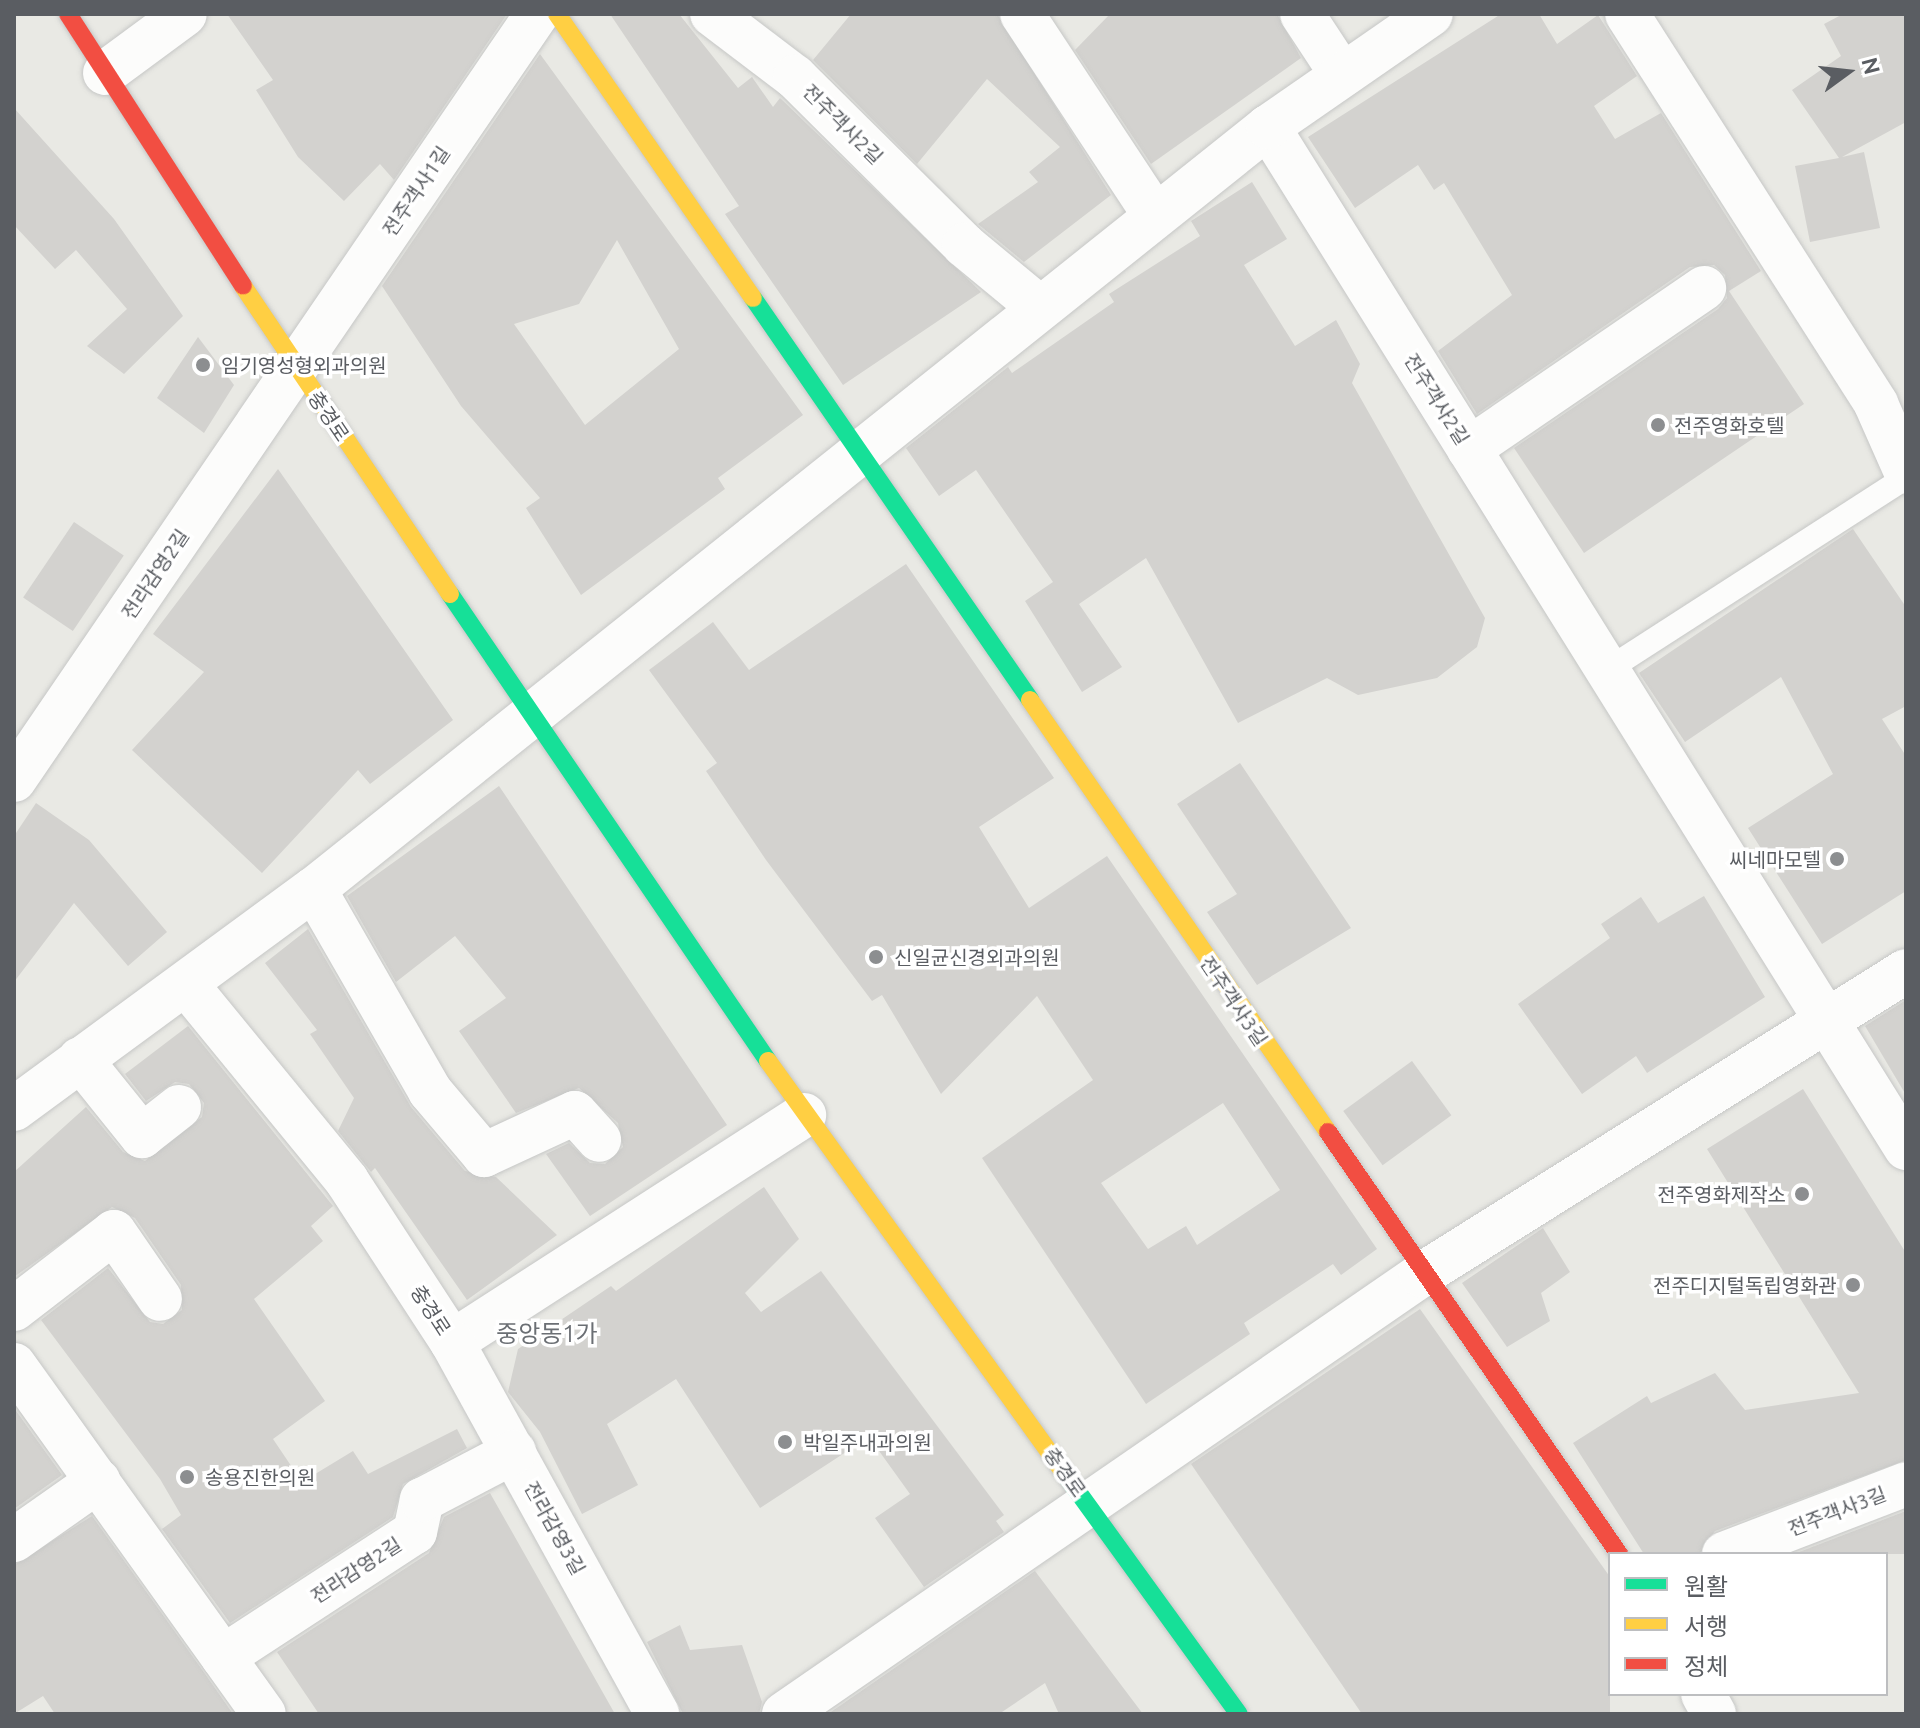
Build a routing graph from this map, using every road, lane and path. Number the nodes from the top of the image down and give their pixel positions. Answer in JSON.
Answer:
{"nodes":[{"id":1,"x":68,"y":14,"type":"edge"},
{"id":2,"x":185,"y":14,"type":"edge"},
{"id":3,"x":537,"y":14,"type":"edge"},
{"id":4,"x":557,"y":14,"type":"edge"},
{"id":5,"x":712,"y":14,"type":"edge"},
{"id":6,"x":1022,"y":14,"type":"edge"},
{"id":7,"x":1302,"y":14,"type":"edge"},
{"id":8,"x":1627,"y":14,"type":"edge"},
{"id":9,"x":1414,"y":19,"type":"edge"},
{"id":10,"x":105,"y":73,"type":"junction"},
{"id":11,"x":1342,"y":75,"type":"junction"},
{"id":12,"x":1268,"y":127,"type":"junction"},
{"id":13,"x":1155,"y":216,"type":"junction"},
{"id":14,"x":1704,"y":288,"type":"dead end"},
{"id":15,"x":1039,"y":307,"type":"junction"},
{"id":16,"x":296,"y":367,"type":"junction"},
{"id":17,"x":859,"y":448,"type":"junction"},
{"id":18,"x":1469,"y":449,"type":"junction"},
{"id":19,"x":1906,"y":475,"type":"edge"},
{"id":20,"x":1607,"y":670,"type":"junction"},
{"id":21,"x":531,"y":716,"type":"junction"},
{"id":22,"x":14,"y":780,"type":"edge"},
{"id":23,"x":314,"y":889,"type":"junction"},
{"id":24,"x":1906,"y":971,"type":"edge"},
{"id":25,"x":186,"y":984,"type":"junction"},
{"id":26,"x":1828,"y":1023,"type":"junction"},
{"id":27,"x":80,"y":1059,"type":"junction"},
{"id":28,"x":179,"y":1107,"type":"dead end"},
{"id":29,"x":14,"y":1109,"type":"edge"},
{"id":30,"x":804,"y":1115,"type":"junction"},
{"id":31,"x":599,"y":1140,"type":"dead end"},
{"id":32,"x":1906,"y":1148,"type":"edge"},
{"id":33,"x":1421,"y":1275,"type":"junction"},
{"id":34,"x":160,"y":1299,"type":"dead end"},
{"id":35,"x":14,"y":1309,"type":"edge"},
{"id":36,"x":452,"y":1342,"type":"junction"},
{"id":37,"x":14,"y":1365,"type":"edge"},
{"id":38,"x":514,"y":1452,"type":"junction"},
{"id":39,"x":98,"y":1481,"type":"junction"},
{"id":40,"x":1906,"y":1484,"type":"edge"},
{"id":41,"x":1091,"y":1508,"type":"junction"},
{"id":42,"x":14,"y":1540,"type":"edge"},
{"id":43,"x":1618,"y":1552,"type":"edge"},
{"id":44,"x":1729,"y":1552,"type":"edge"},
{"id":45,"x":223,"y":1657,"type":"junction"},
{"id":46,"x":1704,"y":1696,"type":"edge"},
{"id":47,"x":264,"y":1714,"type":"edge"},
{"id":48,"x":657,"y":1714,"type":"edge"},
{"id":49,"x":784,"y":1714,"type":"edge"},
{"id":50,"x":1239,"y":1714,"type":"edge"},
{"id":51,"x":1714,"y":1714,"type":"edge"}],
"edges":[{"from":1,"to":10,"type":"street","name":"충경로"},
{"from":2,"to":10,"type":"street"},
{"from":3,"to":16,"type":"street","name":"전주객사1길"},
{"from":4,"to":17,"type":"street"},
{"from":5,"to":15,"type":"street","name":"전주객사2길"},
{"from":6,"to":13,"type":"street"},
{"from":7,"to":11,"type":"street"},
{"from":8,"to":19,"type":"street"},
{"from":9,"to":11,"type":"street"},
{"from":10,"to":16,"type":"street","name":"충경로"},
{"from":11,"to":12,"type":"street"},
{"from":12,"to":13,"type":"street"},
{"from":12,"to":18,"type":"street","name":"전주객사2길"},
{"from":13,"to":15,"type":"street"},
{"from":14,"to":18,"type":"street"},
{"from":15,"to":17,"type":"street"},
{"from":16,"to":21,"type":"street","name":"충경로"},
{"from":16,"to":22,"type":"street","name":"전라감영2길"},
{"from":17,"to":21,"type":"street"},
{"from":17,"to":33,"type":"street","name":"전주객사3길"},
{"from":18,"to":20,"type":"street","name":"전주객사2길"},
{"from":19,"to":20,"type":"lane"},
{"from":20,"to":26,"type":"street"},
{"from":21,"to":23,"type":"street"},
{"from":21,"to":30,"type":"street","name":"충경로"},
{"from":23,"to":25,"type":"street"},
{"from":23,"to":31,"type":"street"},
{"from":24,"to":26,"type":"street"},
{"from":25,"to":27,"type":"street"},
{"from":25,"to":36,"type":"street","name":"충경로"},
{"from":26,"to":32,"type":"street"},
{"from":26,"to":33,"type":"street"},
{"from":27,"to":28,"type":"street"},
{"from":27,"to":29,"type":"street"},
{"from":30,"to":36,"type":"street","name":"충경로"},
{"from":30,"to":41,"type":"street","name":"충경로"},
{"from":33,"to":41,"type":"street"},
{"from":33,"to":43,"type":"street","name":"전주객사3길"},
{"from":34,"to":35,"type":"street"},
{"from":36,"to":38,"type":"street","name":"전라감영3길"},
{"from":37,"to":39,"type":"street"},
{"from":38,"to":45,"type":"street","name":"전라감영2길"},
{"from":38,"to":48,"type":"street","name":"전라감영3길"},
{"from":39,"to":42,"type":"street"},
{"from":39,"to":45,"type":"street"},
{"from":40,"to":44,"type":"street","name":"전주객사3길"},
{"from":41,"to":49,"type":"street"},
{"from":41,"to":50,"type":"street","name":"충경로"},
{"from":45,"to":47,"type":"street"},
{"from":46,"to":51,"type":"street"}]}
